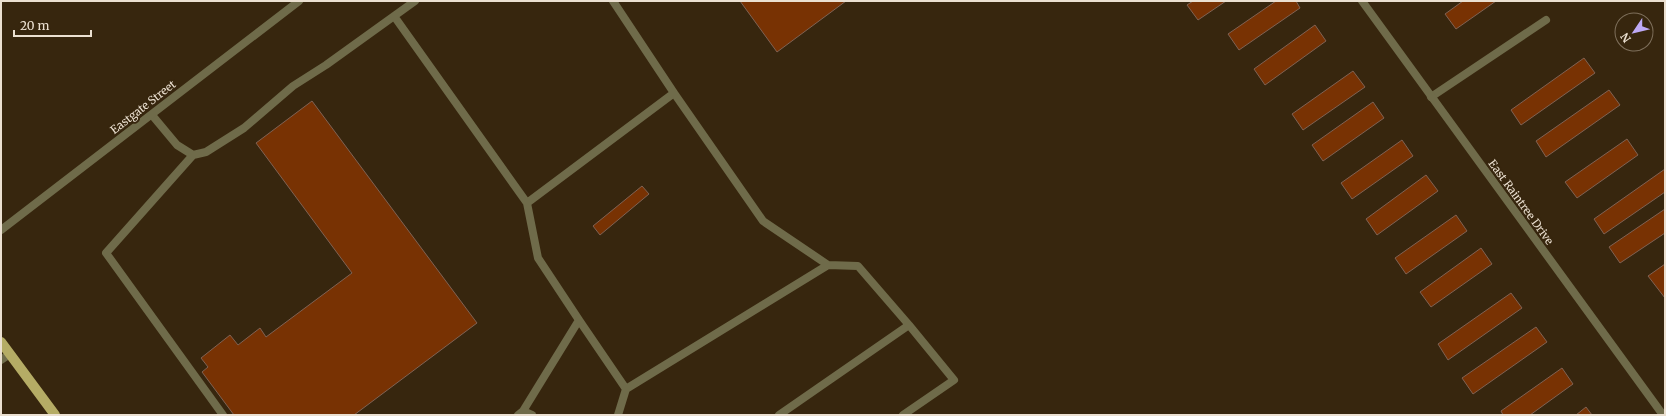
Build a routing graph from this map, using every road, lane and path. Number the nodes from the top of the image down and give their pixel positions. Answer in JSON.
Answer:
{"nodes":[{"id":1,"x":299,"y":1,"type":"edge"},
{"id":2,"x":415,"y":1,"type":"edge"},
{"id":3,"x":613,"y":1,"type":"edge"},
{"id":4,"x":1362,"y":1,"type":"edge"},
{"id":5,"x":394,"y":16,"type":"junction"},
{"id":6,"x":1546,"y":20,"type":"dead end"},
{"id":7,"x":674,"y":93,"type":"junction"},
{"id":8,"x":1431,"y":97,"type":"junction"},
{"id":9,"x":152,"y":115,"type":"junction"},
{"id":10,"x":193,"y":155,"type":"junction"},
{"id":11,"x":527,"y":203,"type":"junction"},
{"id":12,"x":1,"y":230,"type":"edge"},
{"id":13,"x":828,"y":264,"type":"junction"},
{"id":14,"x":579,"y":320,"type":"junction"},
{"id":15,"x":909,"y":325,"type":"junction"},
{"id":16,"x":1,"y":342,"type":"edge"},
{"id":17,"x":10,"y":354,"type":"junction"},
{"id":18,"x":1,"y":360,"type":"edge"},
{"id":19,"x":626,"y":389,"type":"junction"},
{"id":20,"x":520,"y":413,"type":"edge"},
{"id":21,"x":55,"y":415,"type":"edge"},
{"id":22,"x":223,"y":415,"type":"edge"},
{"id":23,"x":532,"y":415,"type":"edge"},
{"id":24,"x":618,"y":415,"type":"edge"},
{"id":25,"x":779,"y":415,"type":"edge"},
{"id":26,"x":903,"y":415,"type":"edge"},
{"id":27,"x":1663,"y":415,"type":"edge"}],
"edges":[{"from":1,"to":9,"type":"street","name":"Eastgate Street"},
{"from":2,"to":5,"type":"street"},
{"from":3,"to":7,"type":"street"},
{"from":4,"to":8,"type":"street","name":"East Raintree Drive"},
{"from":5,"to":10,"type":"street"},
{"from":5,"to":11,"type":"street"},
{"from":6,"to":8,"type":"street"},
{"from":7,"to":11,"type":"street"},
{"from":7,"to":13,"type":"street"},
{"from":8,"to":27,"type":"street","name":"East Raintree Drive"},
{"from":9,"to":10,"type":"street"},
{"from":9,"to":12,"type":"street","name":"Eastgate Street"},
{"from":10,"to":22,"type":"street"},
{"from":11,"to":14,"type":"street"},
{"from":13,"to":15,"type":"street"},
{"from":13,"to":19,"type":"street"},
{"from":14,"to":19,"type":"street"},
{"from":14,"to":20,"type":"street"},
{"from":15,"to":25,"type":"street"},
{"from":15,"to":26,"type":"street"},
{"from":16,"to":17,"type":"main road"},
{"from":17,"to":18,"type":"street"},
{"from":17,"to":21,"type":"main road"},
{"from":19,"to":24,"type":"street"},
{"from":20,"to":23,"type":"street"}]}
